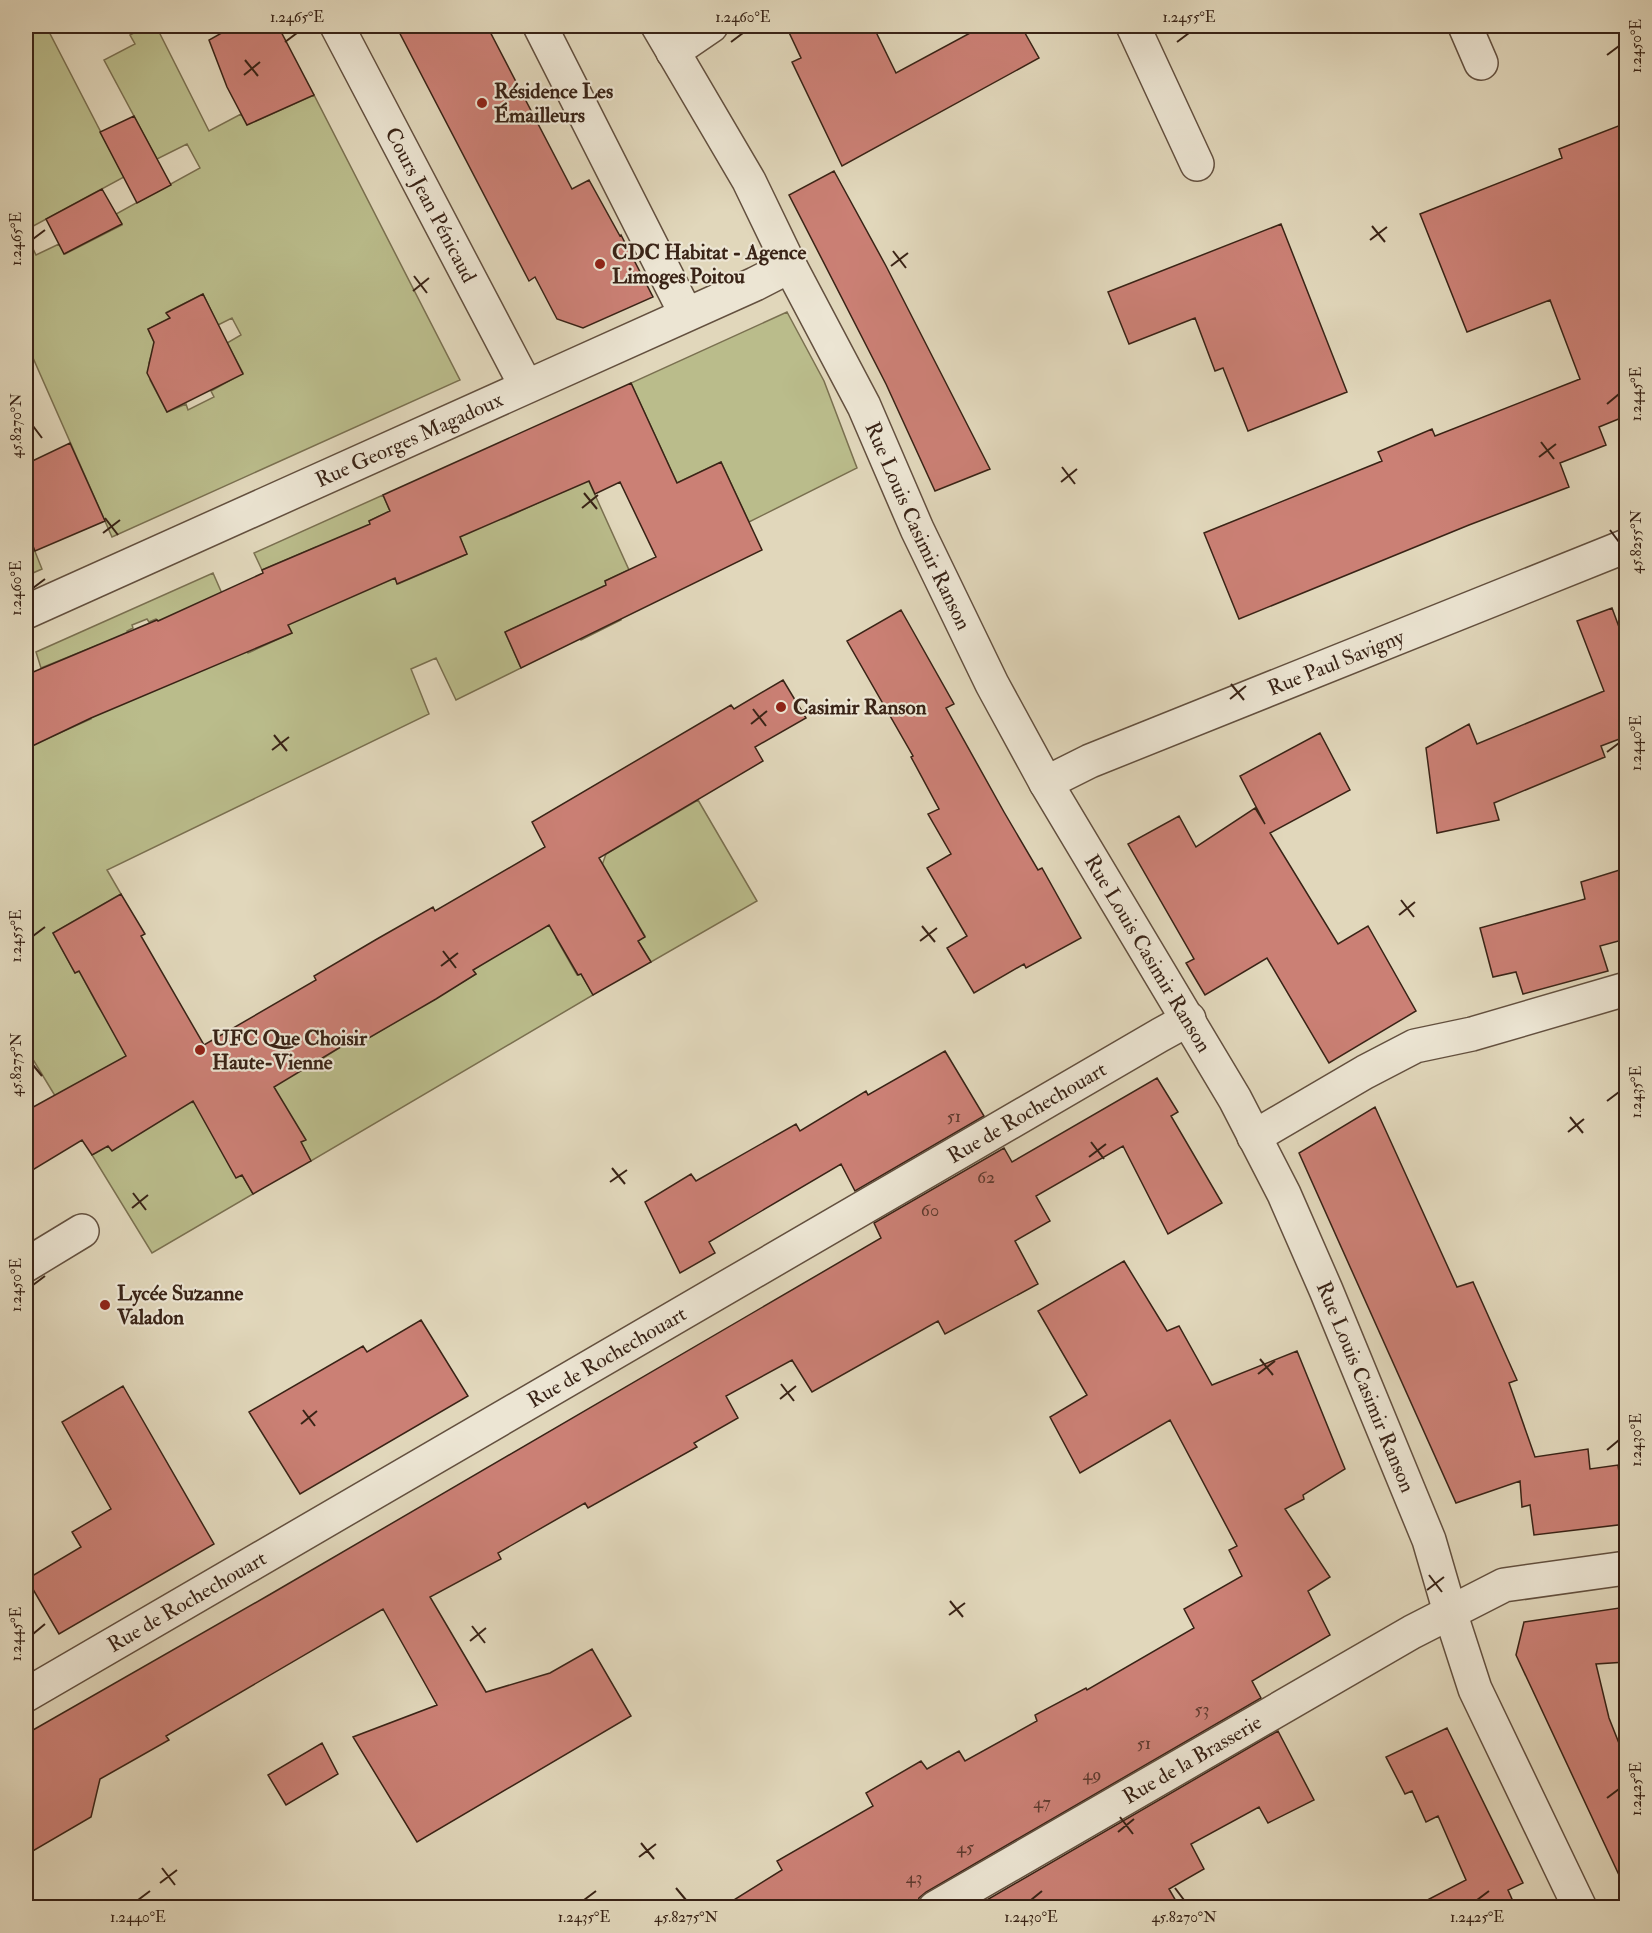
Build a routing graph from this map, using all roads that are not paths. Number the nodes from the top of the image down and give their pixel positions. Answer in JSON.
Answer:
{"nodes":[{"id":1,"x":337,"y":26,"type":"edge"},
{"id":2,"x":540,"y":26,"type":"edge"},
{"id":3,"x":711,"y":26,"type":"edge"},
{"id":4,"x":1133,"y":26,"type":"edge"},
{"id":5,"x":1465,"y":26,"type":"edge"},
{"id":6,"x":666,"y":39,"type":"edge"},
{"id":7,"x":1481,"y":63,"type":"dead end"},
{"id":8,"x":1197,"y":164,"type":"dead end"},
{"id":9,"x":790,"y":266,"type":"junction"},
{"id":10,"x":686,"y":314,"type":"junction"},
{"id":11,"x":526,"y":386,"type":"junction"},
{"id":12,"x":1626,"y":546,"type":"edge"},
{"id":13,"x":26,"y":612,"type":"edge"},
{"id":14,"x":1046,"y":783,"type":"junction"},
{"id":15,"x":1626,"y":989,"type":"edge"},
{"id":16,"x":1190,"y":1019,"type":"junction"},
{"id":17,"x":1254,"y":1137,"type":"junction"},
{"id":18,"x":82,"y":1231,"type":"dead end"},
{"id":19,"x":26,"y":1264,"type":"edge"},
{"id":20,"x":1626,"y":1568,"type":"edge"},
{"id":21,"x":1450,"y":1612,"type":"junction"},
{"id":22,"x":26,"y":1695,"type":"edge"},
{"id":23,"x":942,"y":1906,"type":"edge"},
{"id":24,"x":1580,"y":1908,"type":"edge"}],
"edges":[{"from":1,"to":11,"type":"street","name":"Cours Jean Pénicaud"},
{"from":2,"to":10,"type":"street"},
{"from":3,"to":6,"type":"street"},
{"from":4,"to":8,"type":"street"},
{"from":5,"to":7,"type":"street"},
{"from":6,"to":9,"type":"street","name":"Rue Louis Casimir Ranson"},
{"from":9,"to":10,"type":"street","name":"Rue Georges Magadoux"},
{"from":9,"to":14,"type":"street","name":"Rue Louis Casimir Ranson"},
{"from":10,"to":11,"type":"street","name":"Rue Georges Magadoux"},
{"from":11,"to":13,"type":"street","name":"Rue Georges Magadoux"},
{"from":12,"to":14,"type":"street","name":"Rue Paul Savigny"},
{"from":14,"to":16,"type":"street","name":"Rue Louis Casimir Ranson"},
{"from":15,"to":17,"type":"street"},
{"from":16,"to":17,"type":"street","name":"Rue Louis Casimir Ranson"},
{"from":16,"to":22,"type":"street","name":"Rue de Rochechouart"},
{"from":17,"to":21,"type":"street","name":"Rue Louis Casimir Ranson"},
{"from":18,"to":19,"type":"street"},
{"from":20,"to":21,"type":"street","name":"Rue de la Brasserie"},
{"from":21,"to":23,"type":"street","name":"Rue de la Brasserie"},
{"from":21,"to":24,"type":"street","name":"Rue Louis Casimir Ranson"}]}
